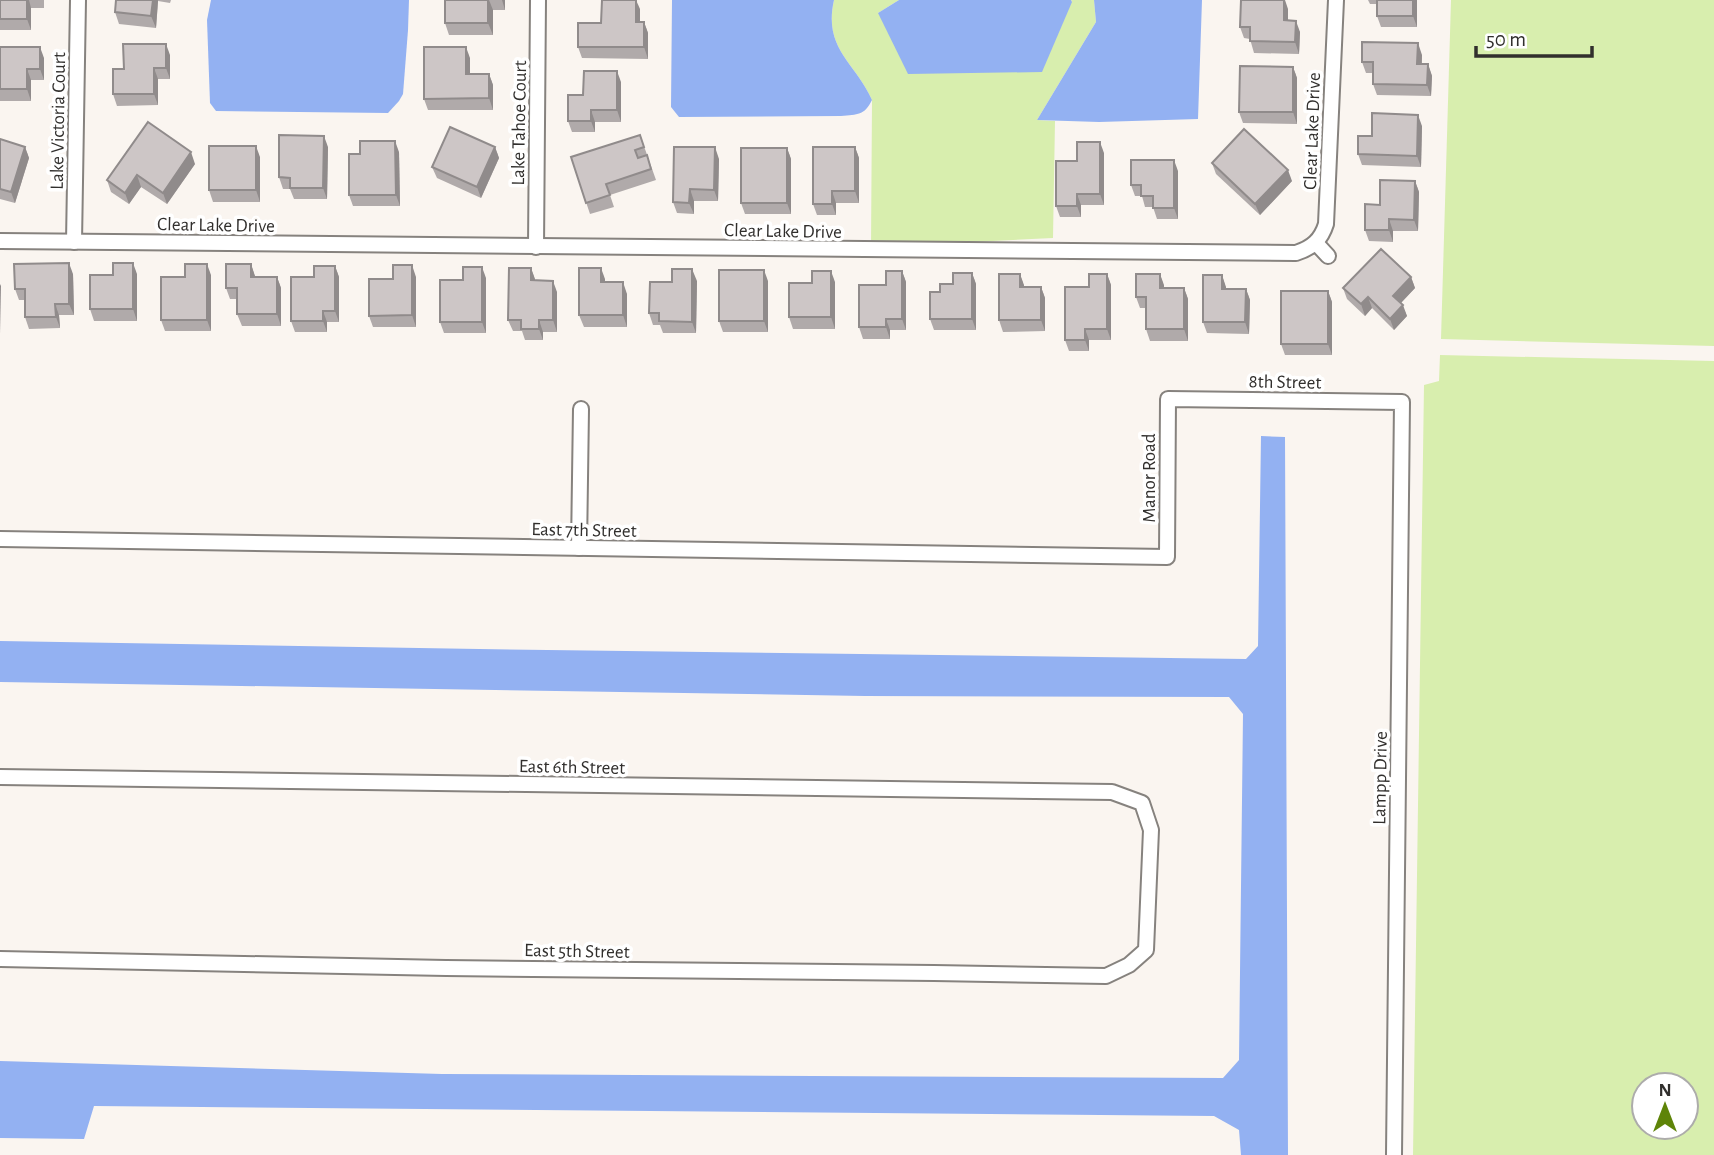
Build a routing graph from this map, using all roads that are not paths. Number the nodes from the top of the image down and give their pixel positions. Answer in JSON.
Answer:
{"nodes":[{"id":1,"x":78,"y":0,"type":"edge"},
{"id":2,"x":538,"y":0,"type":"edge"},
{"id":3,"x":1336,"y":0,"type":"edge"},
{"id":4,"x":0,"y":241,"type":"edge"},
{"id":5,"x":75,"y":242,"type":"junction"},
{"id":6,"x":1316,"y":243,"type":"junction"},
{"id":7,"x":536,"y":247,"type":"junction"},
{"id":8,"x":1328,"y":256,"type":"dead end"},
{"id":9,"x":1168,"y":399,"type":"joint"},
{"id":10,"x":1402,"y":402,"type":"joint"},
{"id":11,"x":581,"y":409,"type":"dead end"},
{"id":12,"x":0,"y":539,"type":"edge"},
{"id":13,"x":579,"y":548,"type":"junction"},
{"id":14,"x":1167,"y":557,"type":"joint"},
{"id":15,"x":0,"y":777,"type":"edge"},
{"id":16,"x":1146,"y":950,"type":"joint"},
{"id":17,"x":0,"y":958,"type":"edge"},
{"id":18,"x":1394,"y":1155,"type":"edge"}],
"edges":[{"from":1,"to":5,"type":"street","name":"Lake Victoria Court"},
{"from":2,"to":7,"type":"street","name":"Lake Tahoe Court"},
{"from":3,"to":6,"type":"street","name":"Clear Lake Drive"},
{"from":4,"to":5,"type":"street","name":"Clear Lake Drive"},
{"from":5,"to":7,"type":"street","name":"Clear Lake Drive"},
{"from":6,"to":7,"type":"street","name":"Clear Lake Drive"},
{"from":6,"to":8,"type":"street"},
{"from":9,"to":10,"type":"street","name":"8th Street"},
{"from":9,"to":14,"type":"street","name":"Manor Road"},
{"from":10,"to":18,"type":"street","name":"Lampp Drive"},
{"from":11,"to":13,"type":"street"},
{"from":12,"to":13,"type":"street","name":"East 7th Street"},
{"from":13,"to":14,"type":"street","name":"East 7th Street"},
{"from":15,"to":16,"type":"street","name":"East 6th Street"},
{"from":16,"to":17,"type":"street","name":"East 5th Street"}]}
